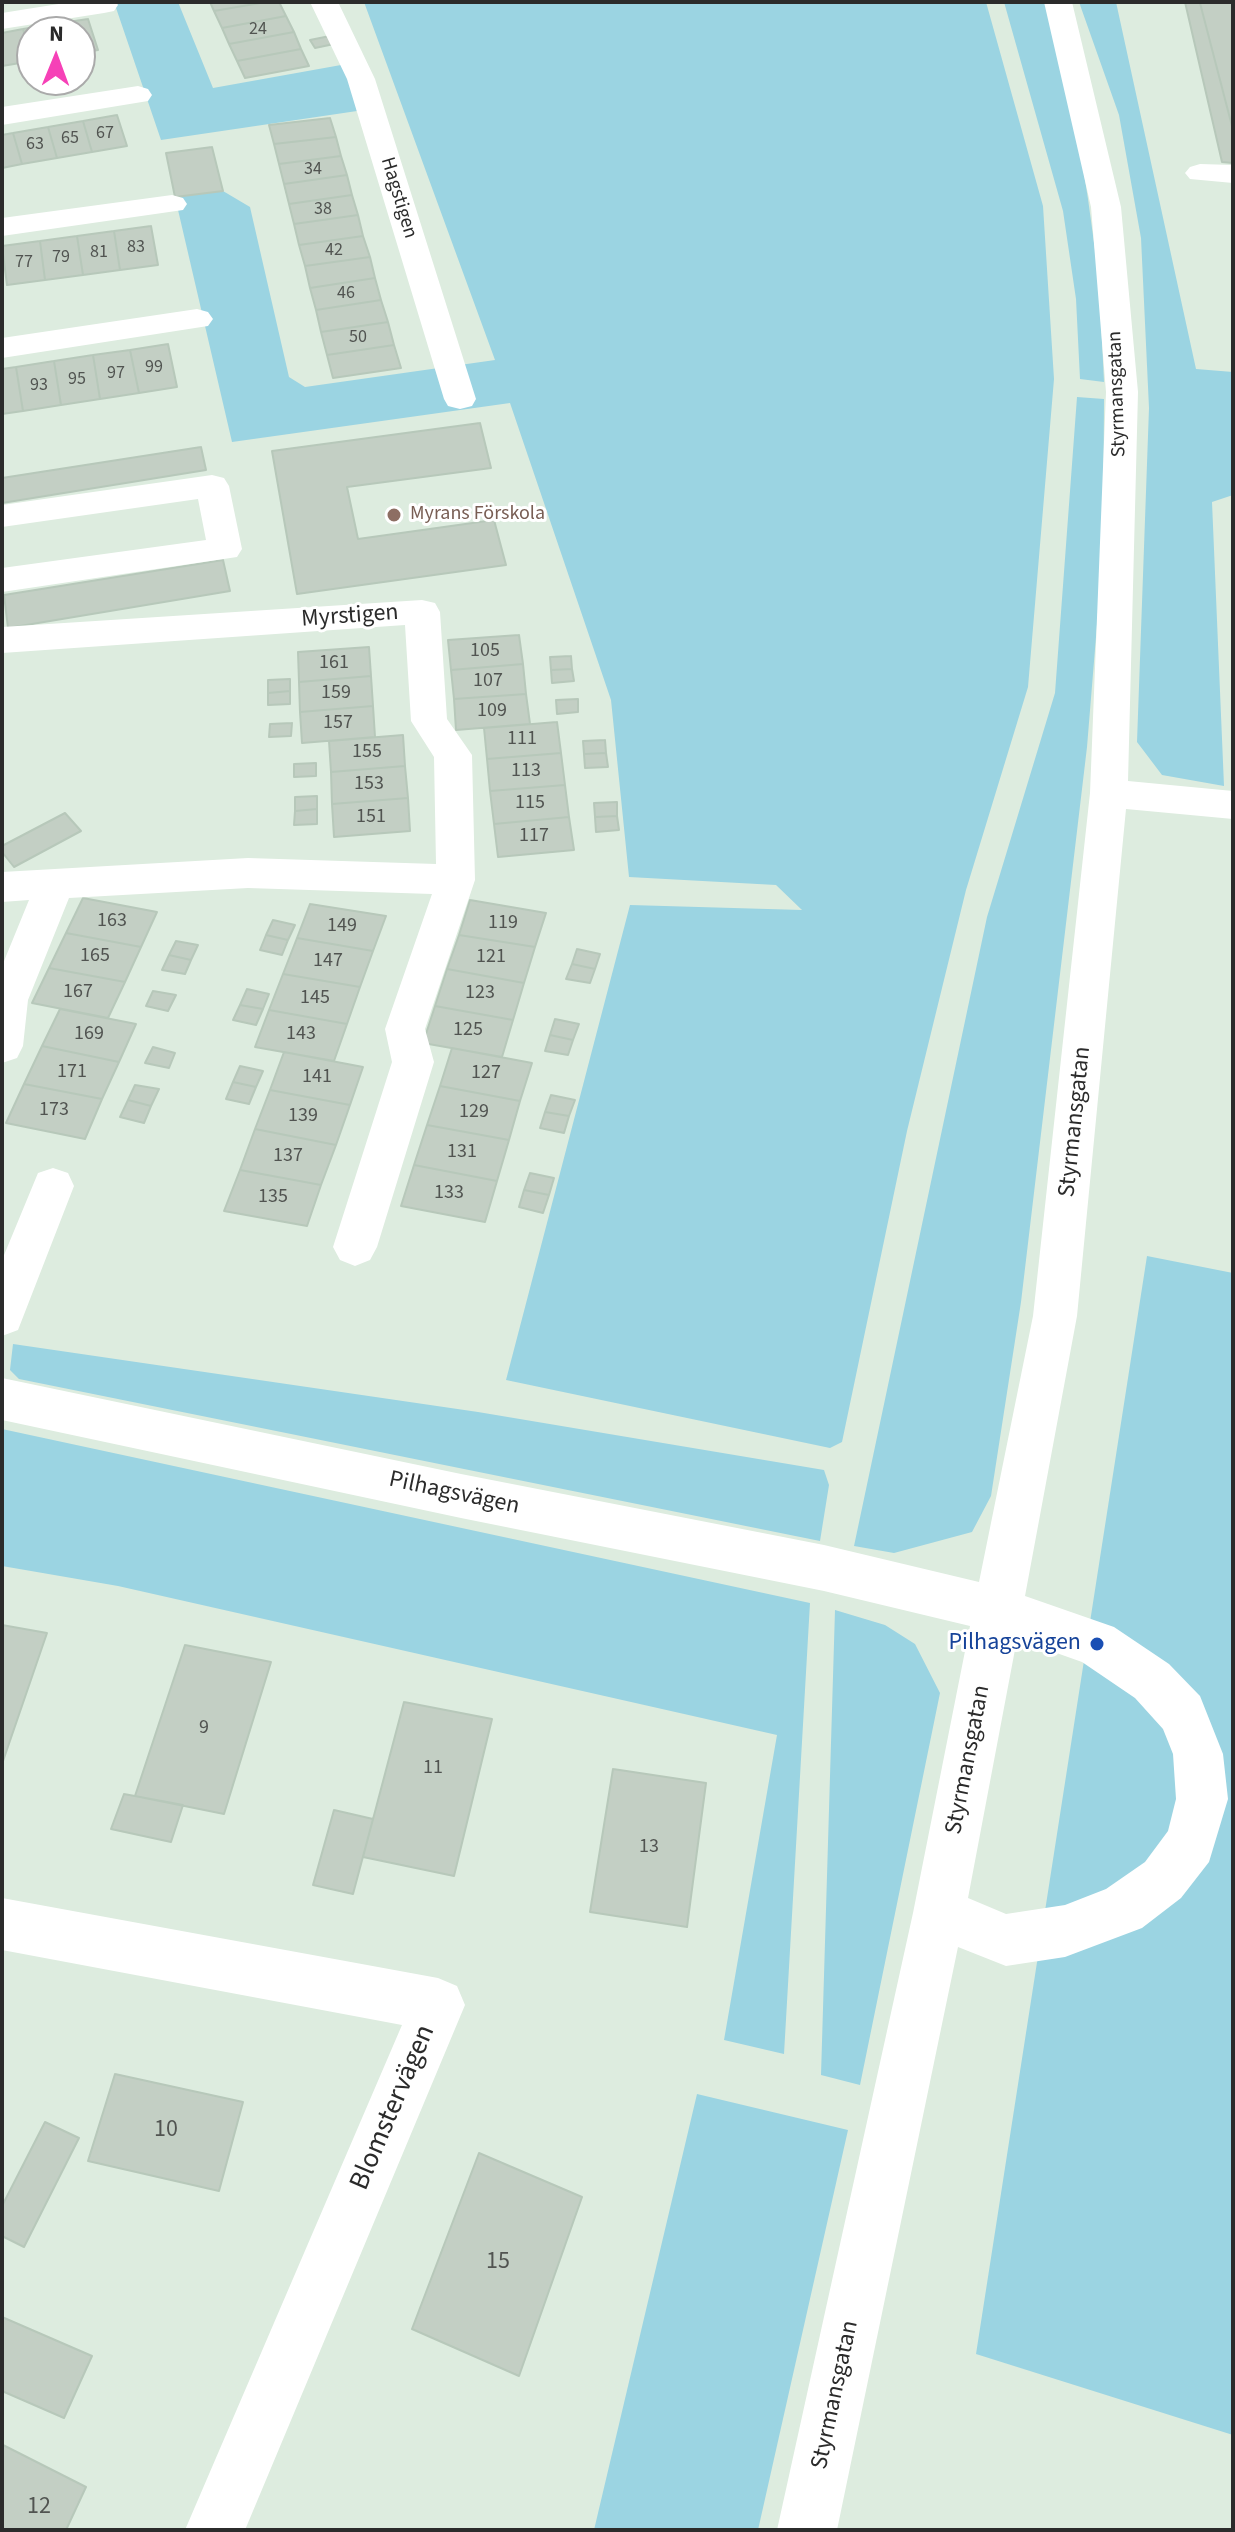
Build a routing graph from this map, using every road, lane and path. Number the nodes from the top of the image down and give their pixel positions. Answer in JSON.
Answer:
{"nodes":[{"id":1,"x":324,"y":2,"type":"edge"},
{"id":2,"x":1058,"y":2,"type":"edge"},
{"id":3,"x":104,"y":5,"type":"dead end"},
{"id":4,"x":2,"y":21,"type":"edge"},
{"id":5,"x":138,"y":95,"type":"dead end"},
{"id":6,"x":2,"y":116,"type":"edge"},
{"id":7,"x":1200,"y":173,"type":"dead end"},
{"id":8,"x":1233,"y":174,"type":"edge"},
{"id":9,"x":172,"y":204,"type":"dead end"},
{"id":10,"x":2,"y":227,"type":"edge"},
{"id":11,"x":197,"y":319,"type":"dead end"},
{"id":12,"x":2,"y":348,"type":"edge"},
{"id":13,"x":460,"y":399,"type":"dead end"},
{"id":14,"x":2,"y":516,"type":"edge"},
{"id":15,"x":2,"y":580,"type":"edge"},
{"id":16,"x":2,"y":640,"type":"edge"},
{"id":17,"x":1109,"y":793,"type":"junction"},
{"id":18,"x":1233,"y":805,"type":"edge"},
{"id":19,"x":456,"y":880,"type":"junction"},
{"id":20,"x":56,"y":882,"type":"junction"},
{"id":21,"x":2,"y":887,"type":"edge"},
{"id":22,"x":2,"y":1046,"type":"edge"},
{"id":23,"x":53,"y":1186,"type":"dead end"},
{"id":24,"x":355,"y":1247,"type":"dead end"},
{"id":25,"x":2,"y":1316,"type":"edge"},
{"id":26,"x":2,"y":1399,"type":"edge"},
{"id":27,"x":999,"y":1610,"type":"junction"},
{"id":28,"x":939,"y":1913,"type":"junction"},
{"id":29,"x":2,"y":1924,"type":"edge"},
{"id":30,"x":215,"y":2530,"type":"edge"},
{"id":31,"x":807,"y":2530,"type":"edge"}],
"edges":[{"from":1,"to":13,"type":"street","name":"Hagstigen"},
{"from":2,"to":17,"type":"street","name":"Styrmansgatan"},
{"from":3,"to":4,"type":"street"},
{"from":5,"to":6,"type":"street"},
{"from":7,"to":8,"type":"street"},
{"from":9,"to":10,"type":"street"},
{"from":11,"to":12,"type":"street"},
{"from":14,"to":15,"type":"street"},
{"from":16,"to":19,"type":"street","name":"Myrstigen"},
{"from":17,"to":18,"type":"street"},
{"from":17,"to":27,"type":"street","name":"Styrmansgatan"},
{"from":19,"to":20,"type":"street"},
{"from":19,"to":24,"type":"street","name":"Myrstigen"},
{"from":20,"to":21,"type":"street"},
{"from":20,"to":22,"type":"street"},
{"from":23,"to":25,"type":"street"},
{"from":26,"to":27,"type":"street","name":"Pilhagsvägen"},
{"from":27,"to":28,"type":"street","name":"Styrmansgatan"},
{"from":27,"to":28,"type":"street","name":"Pilhagsvägen"},
{"from":28,"to":31,"type":"street","name":"Styrmansgatan"},
{"from":29,"to":30,"type":"street","name":"Blomstervägen"}]}
